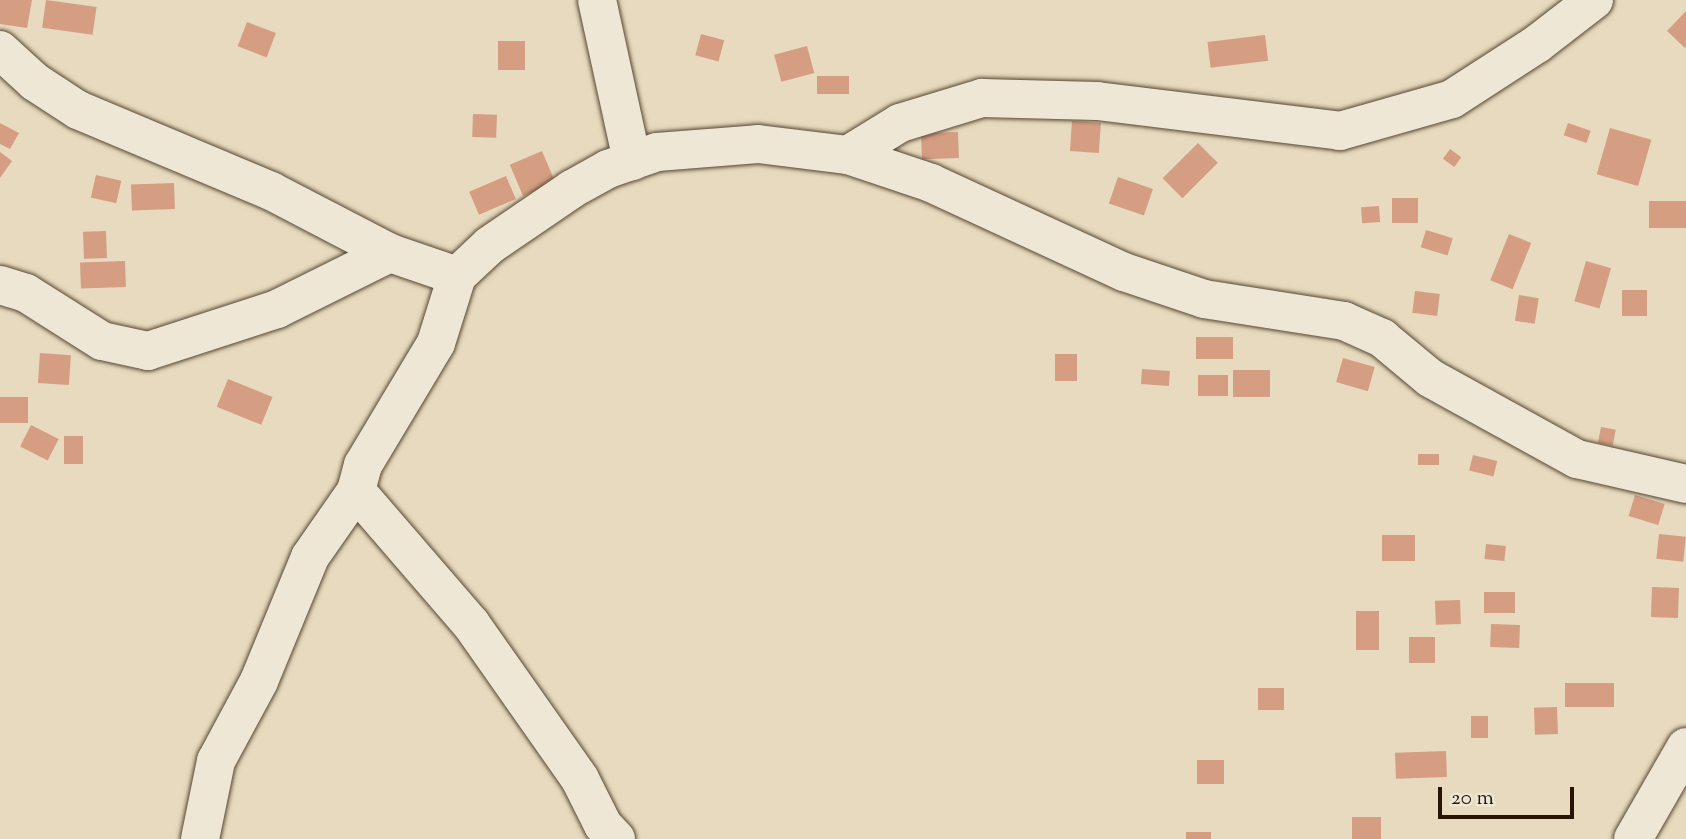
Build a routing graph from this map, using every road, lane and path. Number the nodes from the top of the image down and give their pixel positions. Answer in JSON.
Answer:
{"nodes":[{"id":1,"x":597,"y":0,"type":"edge"},
{"id":2,"x":1594,"y":0,"type":"edge"},
{"id":3,"x":0,"y":50,"type":"edge"},
{"id":4,"x":848,"y":155,"type":"junction"},
{"id":5,"x":632,"y":161,"type":"junction"},
{"id":6,"x":390,"y":253,"type":"junction"},
{"id":7,"x":457,"y":276,"type":"junction"},
{"id":8,"x":0,"y":285,"type":"edge"},
{"id":9,"x":1686,"y":484,"type":"edge"},
{"id":10,"x":356,"y":491,"type":"junction"},
{"id":11,"x":1686,"y":747,"type":"edge"},
{"id":12,"x":200,"y":839,"type":"edge"},
{"id":13,"x":615,"y":839,"type":"edge"},
{"id":14,"x":1633,"y":839,"type":"edge"}],
"edges":[{"from":1,"to":5,"type":"street"},
{"from":2,"to":4,"type":"street"},
{"from":3,"to":6,"type":"street"},
{"from":4,"to":5,"type":"street"},
{"from":4,"to":9,"type":"street"},
{"from":5,"to":7,"type":"street"},
{"from":6,"to":7,"type":"street"},
{"from":6,"to":8,"type":"street"},
{"from":7,"to":10,"type":"street"},
{"from":10,"to":12,"type":"street"},
{"from":10,"to":13,"type":"street"},
{"from":11,"to":14,"type":"street"}]}
